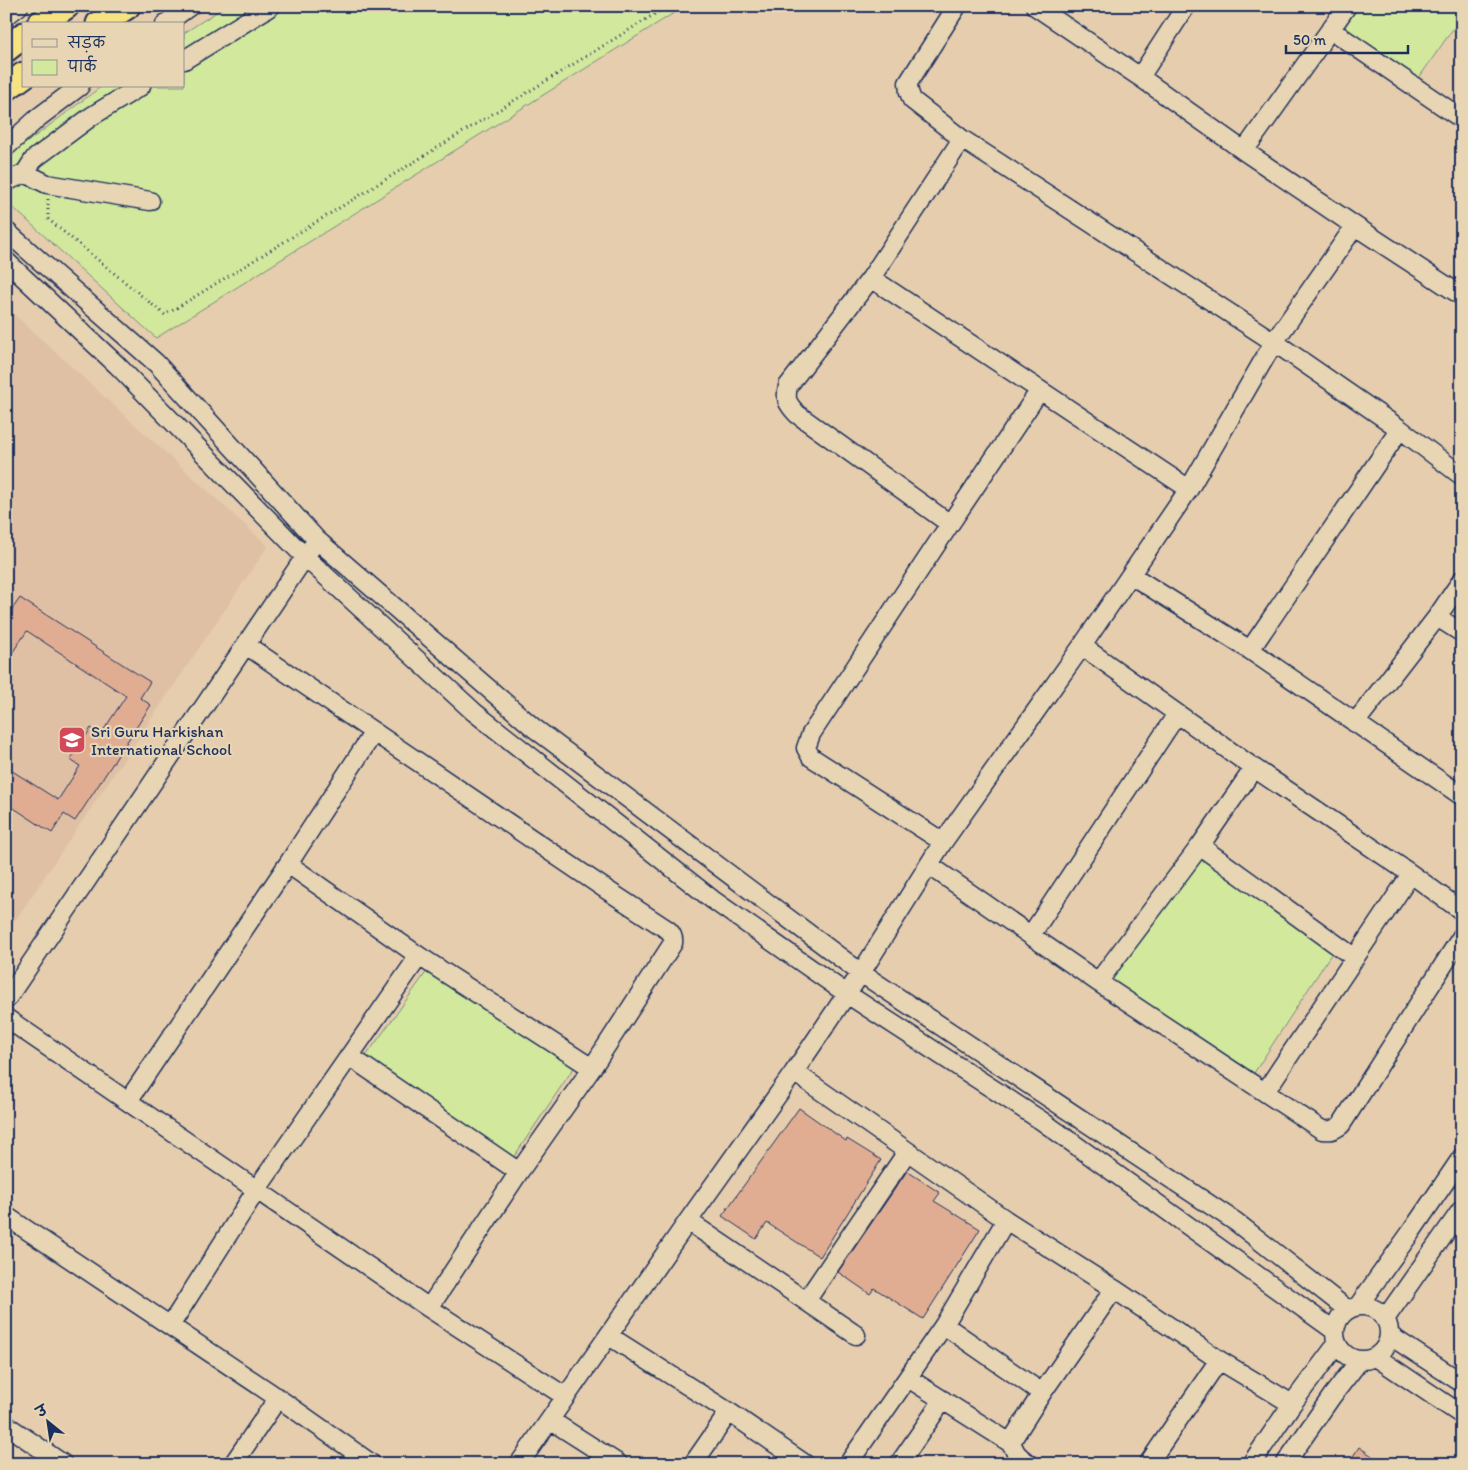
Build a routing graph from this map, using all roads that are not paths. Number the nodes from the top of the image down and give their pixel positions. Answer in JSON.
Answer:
{"nodes":[{"id":1,"x":19,"y":6,"type":"edge"},
{"id":2,"x":66,"y":6,"type":"edge"},
{"id":3,"x":127,"y":6,"type":"edge"},
{"id":4,"x":190,"y":6,"type":"edge"},
{"id":5,"x":271,"y":6,"type":"edge"},
{"id":6,"x":957,"y":6,"type":"edge"},
{"id":7,"x":1035,"y":6,"type":"edge"},
{"id":8,"x":1186,"y":6,"type":"edge"},
{"id":9,"x":1348,"y":6,"type":"edge"},
{"id":10,"x":6,"y":16,"type":"edge"},
{"id":11,"x":43,"y":22,"type":"edge"},
{"id":12,"x":102,"y":22,"type":"edge"},
{"id":13,"x":168,"y":22,"type":"edge"},
{"id":14,"x":1331,"y":30,"type":"junction"},
{"id":15,"x":22,"y":37,"type":"edge"},
{"id":16,"x":6,"y":49,"type":"edge"},
{"id":17,"x":185,"y":59,"type":"edge"},
{"id":18,"x":22,"y":76,"type":"edge"},
{"id":19,"x":1140,"y":77,"type":"junction"},
{"id":20,"x":6,"y":88,"type":"edge"},
{"id":21,"x":77,"y":88,"type":"edge"},
{"id":22,"x":138,"y":88,"type":"edge"},
{"id":23,"x":1462,"y":119,"type":"edge"},
{"id":24,"x":962,"y":139,"type":"junction"},
{"id":25,"x":6,"y":147,"type":"edge"},
{"id":26,"x":1244,"y":151,"type":"junction"},
{"id":27,"x":25,"y":173,"type":"junction"},
{"id":28,"x":6,"y":182,"type":"edge"},
{"id":29,"x":150,"y":201,"type":"dead end"},
{"id":30,"x":1355,"y":226,"type":"junction"},
{"id":31,"x":6,"y":230,"type":"edge"},
{"id":32,"x":6,"y":261,"type":"edge"},
{"id":33,"x":871,"y":278,"type":"junction"},
{"id":34,"x":1462,"y":296,"type":"edge"},
{"id":35,"x":1274,"y":342,"type":"junction"},
{"id":36,"x":1040,"y":390,"type":"junction"},
{"id":37,"x":1400,"y":429,"type":"junction"},
{"id":38,"x":1462,"y":476,"type":"edge"},
{"id":39,"x":1189,"y":489,"type":"junction"},
{"id":40,"x":950,"y":524,"type":"junction"},
{"id":41,"x":318,"y":540,"type":"junction"},
{"id":42,"x":305,"y":557,"type":"junction"},
{"id":43,"x":1131,"y":575,"type":"junction"},
{"id":44,"x":1462,"y":580,"type":"edge"},
{"id":45,"x":1438,"y":617,"type":"junction"},
{"id":46,"x":1462,"y":633,"type":"edge"},
{"id":47,"x":246,"y":645,"type":"junction"},
{"id":48,"x":1082,"y":646,"type":"junction"},
{"id":49,"x":1250,"y":650,"type":"junction"},
{"id":50,"x":1177,"y":714,"type":"junction"},
{"id":51,"x":1355,"y":723,"type":"junction"},
{"id":52,"x":374,"y":732,"type":"junction"},
{"id":53,"x":1254,"y":768,"type":"junction"},
{"id":54,"x":1462,"y":796,"type":"edge"},
{"id":55,"x":943,"y":842,"type":"junction"},
{"id":56,"x":1200,"y":846,"type":"junction"},
{"id":57,"x":288,"y":864,"type":"junction"},
{"id":58,"x":929,"y":865,"type":"junction"},
{"id":59,"x":1412,"y":874,"type":"junction"},
{"id":60,"x":1462,"y":911,"type":"edge"},
{"id":61,"x":1031,"y":935,"type":"junction"},
{"id":62,"x":1462,"y":936,"type":"edge"},
{"id":63,"x":419,"y":956,"type":"junction"},
{"id":64,"x":1355,"y":958,"type":"junction"},
{"id":65,"x":861,"y":973,"type":"junction"},
{"id":66,"x":1098,"y":982,"type":"junction"},
{"id":67,"x":847,"y":994,"type":"junction"},
{"id":68,"x":6,"y":1000,"type":"edge"},
{"id":69,"x":6,"y":1018,"type":"edge"},
{"id":70,"x":349,"y":1056,"type":"junction"},
{"id":71,"x":592,"y":1068,"type":"junction"},
{"id":72,"x":794,"y":1072,"type":"junction"},
{"id":73,"x":1265,"y":1092,"type":"junction"},
{"id":74,"x":128,"y":1101,"type":"junction"},
{"id":75,"x":908,"y":1152,"type":"junction"},
{"id":76,"x":1462,"y":1157,"type":"edge"},
{"id":77,"x":519,"y":1172,"type":"junction"},
{"id":78,"x":257,"y":1190,"type":"junction"},
{"id":79,"x":1462,"y":1208,"type":"edge"},
{"id":80,"x":6,"y":1216,"type":"edge"},
{"id":81,"x":1006,"y":1220,"type":"junction"},
{"id":82,"x":688,"y":1221,"type":"junction"},
{"id":83,"x":1114,"y":1289,"type":"junction"},
{"id":84,"x":806,"y":1301,"type":"junction"},
{"id":85,"x":429,"y":1308,"type":"junction"},
{"id":86,"x":1353,"y":1308,"type":"junction"},
{"id":87,"x":944,"y":1325,"type":"junction"},
{"id":88,"x":170,"y":1326,"type":"junction"},
{"id":89,"x":1387,"y":1327,"type":"junction"},
{"id":90,"x":856,"y":1335,"type":"dead end"},
{"id":91,"x":609,"y":1336,"type":"junction"},
{"id":92,"x":1336,"y":1338,"type":"junction"},
{"id":93,"x":1368,"y":1358,"type":"junction"},
{"id":94,"x":1219,"y":1360,"type":"junction"},
{"id":95,"x":908,"y":1378,"type":"junction"},
{"id":96,"x":1462,"y":1383,"type":"edge"},
{"id":97,"x":1042,"y":1393,"type":"junction"},
{"id":98,"x":566,"y":1397,"type":"junction"},
{"id":99,"x":278,"y":1398,"type":"junction"},
{"id":100,"x":943,"y":1400,"type":"junction"},
{"id":101,"x":1292,"y":1404,"type":"junction"},
{"id":102,"x":729,"y":1412,"type":"junction"},
{"id":103,"x":1462,"y":1414,"type":"edge"},
{"id":104,"x":550,"y":1420,"type":"junction"},
{"id":105,"x":6,"y":1425,"type":"edge"},
{"id":106,"x":1012,"y":1444,"type":"junction"},
{"id":107,"x":63,"y":1464,"type":"edge"},
{"id":108,"x":233,"y":1464,"type":"edge"},
{"id":109,"x":372,"y":1464,"type":"edge"},
{"id":110,"x":519,"y":1464,"type":"edge"},
{"id":111,"x":619,"y":1464,"type":"edge"},
{"id":112,"x":693,"y":1464,"type":"edge"},
{"id":113,"x":805,"y":1464,"type":"edge"},
{"id":114,"x":848,"y":1464,"type":"edge"},
{"id":115,"x":899,"y":1464,"type":"edge"},
{"id":116,"x":1029,"y":1464,"type":"edge"},
{"id":117,"x":1148,"y":1464,"type":"edge"},
{"id":118,"x":1251,"y":1464,"type":"edge"},
{"id":119,"x":1285,"y":1464,"type":"edge"}],
"edges":[{"from":1,"to":10,"type":"street"},
{"from":2,"to":11,"type":"highway"},
{"from":3,"to":12,"type":"highway"},
{"from":4,"to":13,"type":"street"},
{"from":5,"to":17,"type":"street"},
{"from":6,"to":24,"type":"street"},
{"from":7,"to":19,"type":"street"},
{"from":8,"to":19,"type":"street"},
{"from":9,"to":14,"type":"street"},
{"from":14,"to":23,"type":"street"},
{"from":14,"to":26,"type":"street"},
{"from":15,"to":16,"type":"highway"},
{"from":18,"to":20,"type":"highway"},
{"from":19,"to":26,"type":"street"},
{"from":21,"to":25,"type":"street"},
{"from":22,"to":27,"type":"street"},
{"from":24,"to":33,"type":"street"},
{"from":24,"to":35,"type":"street"},
{"from":26,"to":30,"type":"street"},
{"from":27,"to":28,"type":"street"},
{"from":27,"to":29,"type":"street"},
{"from":30,"to":34,"type":"street"},
{"from":30,"to":35,"type":"street"},
{"from":31,"to":41,"type":"street"},
{"from":32,"to":42,"type":"street"},
{"from":33,"to":36,"type":"street"},
{"from":33,"to":40,"type":"street"},
{"from":35,"to":37,"type":"street"},
{"from":35,"to":39,"type":"street"},
{"from":36,"to":39,"type":"street"},
{"from":36,"to":40,"type":"street"},
{"from":37,"to":38,"type":"street"},
{"from":37,"to":49,"type":"street"},
{"from":39,"to":43,"type":"street"},
{"from":40,"to":55,"type":"street"},
{"from":41,"to":42,"type":"street"},
{"from":41,"to":65,"type":"street"},
{"from":42,"to":47,"type":"street"},
{"from":42,"to":67,"type":"street"},
{"from":43,"to":48,"type":"street"},
{"from":43,"to":49,"type":"street"},
{"from":44,"to":45,"type":"street"},
{"from":45,"to":46,"type":"street"},
{"from":45,"to":51,"type":"street"},
{"from":47,"to":52,"type":"street"},
{"from":47,"to":68,"type":"street"},
{"from":48,"to":50,"type":"street"},
{"from":48,"to":55,"type":"street"},
{"from":49,"to":51,"type":"street"},
{"from":50,"to":53,"type":"street"},
{"from":50,"to":61,"type":"street"},
{"from":51,"to":54,"type":"street"},
{"from":52,"to":57,"type":"street"},
{"from":52,"to":71,"type":"street"},
{"from":53,"to":56,"type":"street"},
{"from":53,"to":59,"type":"street"},
{"from":55,"to":58,"type":"street"},
{"from":56,"to":64,"type":"street"},
{"from":56,"to":66,"type":"street"},
{"from":57,"to":63,"type":"street"},
{"from":57,"to":74,"type":"street"},
{"from":58,"to":61,"type":"street"},
{"from":58,"to":65,"type":"street"},
{"from":59,"to":60,"type":"street"},
{"from":59,"to":64,"type":"street"},
{"from":61,"to":66,"type":"street"},
{"from":62,"to":73,"type":"street"},
{"from":63,"to":70,"type":"street"},
{"from":63,"to":71,"type":"street"},
{"from":64,"to":73,"type":"street"},
{"from":65,"to":67,"type":"street"},
{"from":65,"to":86,"type":"street"},
{"from":66,"to":73,"type":"street"},
{"from":67,"to":72,"type":"street"},
{"from":67,"to":92,"type":"street"},
{"from":69,"to":74,"type":"street"},
{"from":70,"to":77,"type":"street"},
{"from":70,"to":78,"type":"street"},
{"from":71,"to":77,"type":"street"},
{"from":72,"to":75,"type":"street"},
{"from":72,"to":82,"type":"street"},
{"from":74,"to":78,"type":"street"},
{"from":75,"to":81,"type":"street"},
{"from":75,"to":84,"type":"street"},
{"from":76,"to":86,"type":"street"},
{"from":77,"to":85,"type":"street"},
{"from":78,"to":85,"type":"street"},
{"from":78,"to":88,"type":"street"},
{"from":79,"to":89,"type":"street"},
{"from":80,"to":88,"type":"street"},
{"from":81,"to":83,"type":"street"},
{"from":81,"to":87,"type":"street"},
{"from":82,"to":84,"type":"street"},
{"from":82,"to":91,"type":"street"},
{"from":83,"to":94,"type":"street"},
{"from":83,"to":97,"type":"street"},
{"from":84,"to":90,"type":"street"},
{"from":85,"to":98,"type":"street"},
{"from":86,"to":89,"type":"street"},
{"from":86,"to":92,"type":"street"},
{"from":87,"to":95,"type":"street"},
{"from":87,"to":97,"type":"street"},
{"from":88,"to":99,"type":"street"},
{"from":89,"to":93,"type":"street"},
{"from":89,"to":96,"type":"street"},
{"from":91,"to":98,"type":"street"},
{"from":91,"to":102,"type":"street"},
{"from":92,"to":93,"type":"street"},
{"from":92,"to":101,"type":"street"},
{"from":93,"to":103,"type":"street"},
{"from":93,"to":119,"type":"street"},
{"from":94,"to":101,"type":"street"},
{"from":94,"to":117,"type":"street"},
{"from":95,"to":100,"type":"street"},
{"from":95,"to":114,"type":"street"},
{"from":97,"to":106,"type":"street"},
{"from":98,"to":104,"type":"street"},
{"from":99,"to":108,"type":"street"},
{"from":99,"to":109,"type":"street"},
{"from":100,"to":106,"type":"street"},
{"from":100,"to":115,"type":"street"},
{"from":101,"to":118,"type":"street"},
{"from":102,"to":112,"type":"street"},
{"from":102,"to":113,"type":"street"},
{"from":104,"to":110,"type":"street"},
{"from":104,"to":111,"type":"street"},
{"from":105,"to":107,"type":"street"},
{"from":106,"to":116,"type":"street"}]}
